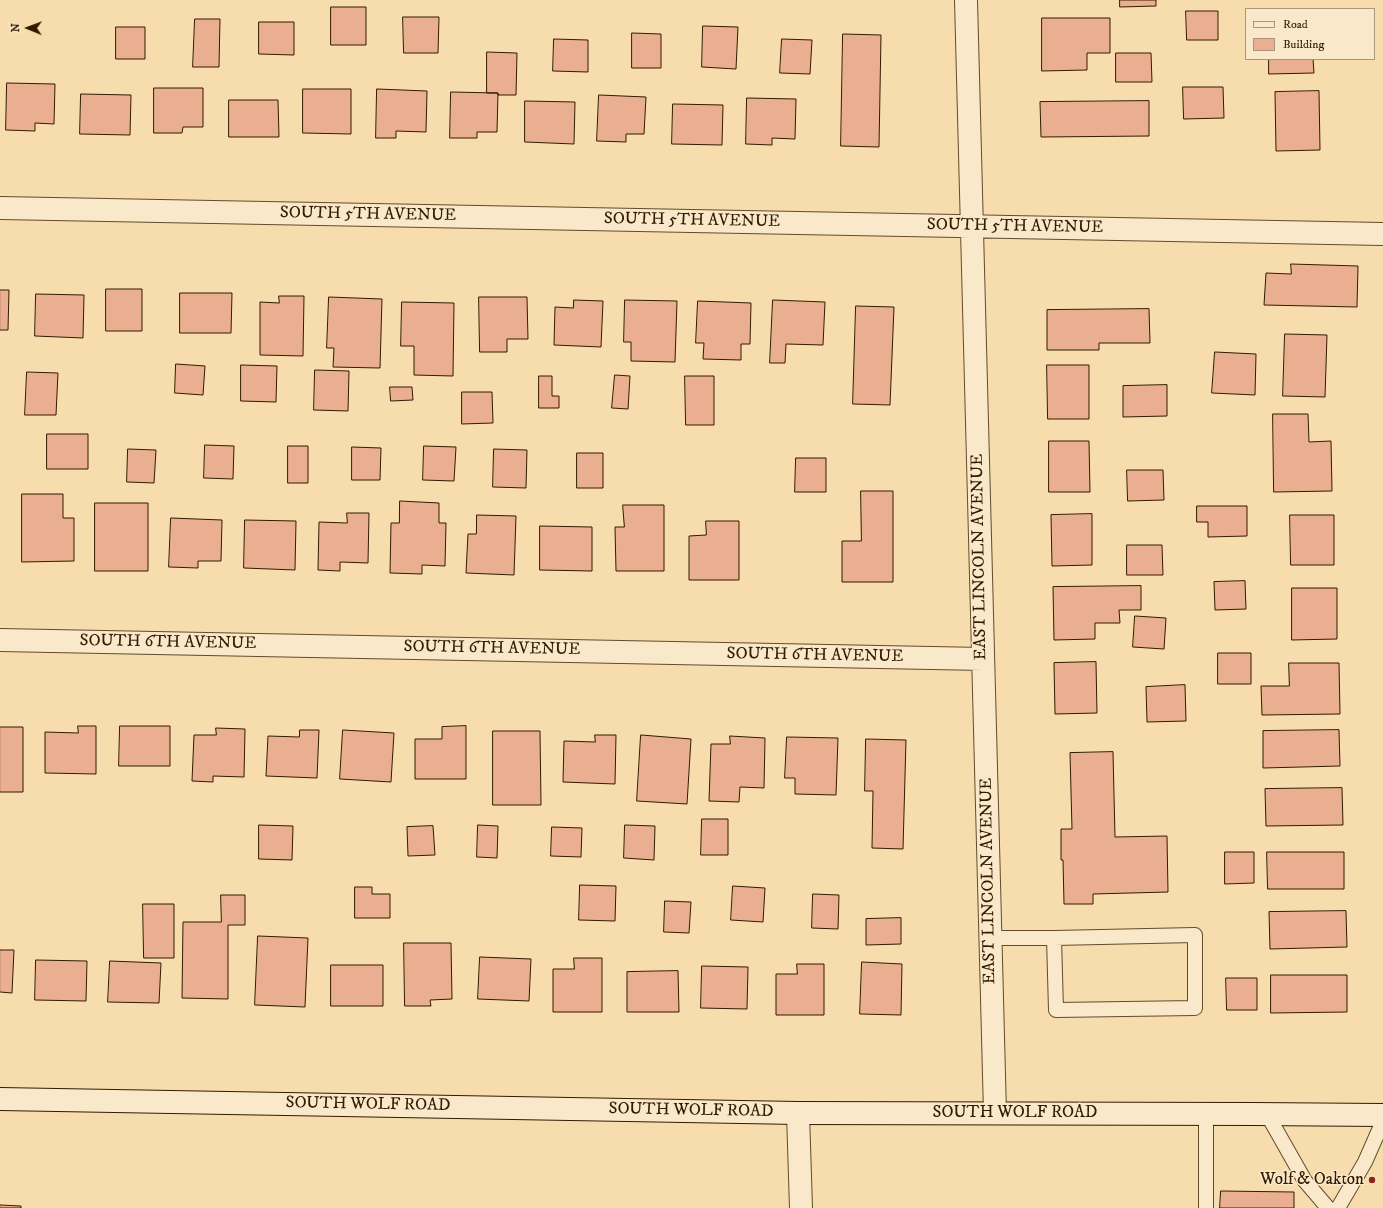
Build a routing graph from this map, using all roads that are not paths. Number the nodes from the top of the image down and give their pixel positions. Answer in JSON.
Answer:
{"nodes":[{"id":1,"x":966,"y":0,"type":"edge"},
{"id":2,"x":0,"y":208,"type":"edge"},
{"id":3,"x":972,"y":226,"type":"junction"},
{"id":4,"x":1383,"y":234,"type":"edge"},
{"id":5,"x":0,"y":640,"type":"edge"},
{"id":6,"x":983,"y":659,"type":"junction"},
{"id":7,"x":990,"y":938,"type":"junction"},
{"id":8,"x":1054,"y":938,"type":"junction"},
{"id":9,"x":0,"y":1099,"type":"edge"},
{"id":10,"x":798,"y":1113,"type":"junction"},
{"id":11,"x":995,"y":1113,"type":"junction"},
{"id":12,"x":1206,"y":1114,"type":"junction"},
{"id":13,"x":1267,"y":1114,"type":"junction"},
{"id":14,"x":1383,"y":1115,"type":"edge"},
{"id":15,"x":1383,"y":1122,"type":"edge"},
{"id":16,"x":801,"y":1208,"type":"edge"},
{"id":17,"x":1206,"y":1208,"type":"edge"},
{"id":18,"x":1328,"y":1208,"type":"edge"},
{"id":19,"x":1338,"y":1208,"type":"edge"}],
"edges":[{"from":1,"to":3,"type":"street","name":"EAST LINCOLN AVENUE"},
{"from":2,"to":3,"type":"street","name":"SOUTH 5TH AVENUE"},
{"from":3,"to":4,"type":"street","name":"SOUTH 5TH AVENUE"},
{"from":3,"to":6,"type":"street","name":"EAST LINCOLN AVENUE"},
{"from":5,"to":6,"type":"street","name":"SOUTH 6TH AVENUE"},
{"from":6,"to":7,"type":"street","name":"EAST LINCOLN AVENUE"},
{"from":7,"to":8,"type":"lane"},
{"from":7,"to":11,"type":"street","name":"EAST LINCOLN AVENUE"},
{"from":8,"to":8,"type":"lane"},
{"from":9,"to":10,"type":"street","name":"SOUTH WOLF ROAD"},
{"from":10,"to":11,"type":"street","name":"SOUTH WOLF ROAD"},
{"from":10,"to":16,"type":"street"},
{"from":11,"to":12,"type":"street","name":"SOUTH WOLF ROAD"},
{"from":12,"to":13,"type":"street","name":"SOUTH WOLF ROAD"},
{"from":12,"to":17,"type":"lane"},
{"from":13,"to":14,"type":"street","name":"SOUTH WOLF ROAD"},
{"from":13,"to":18,"type":"lane"},
{"from":15,"to":19,"type":"lane"}]}
